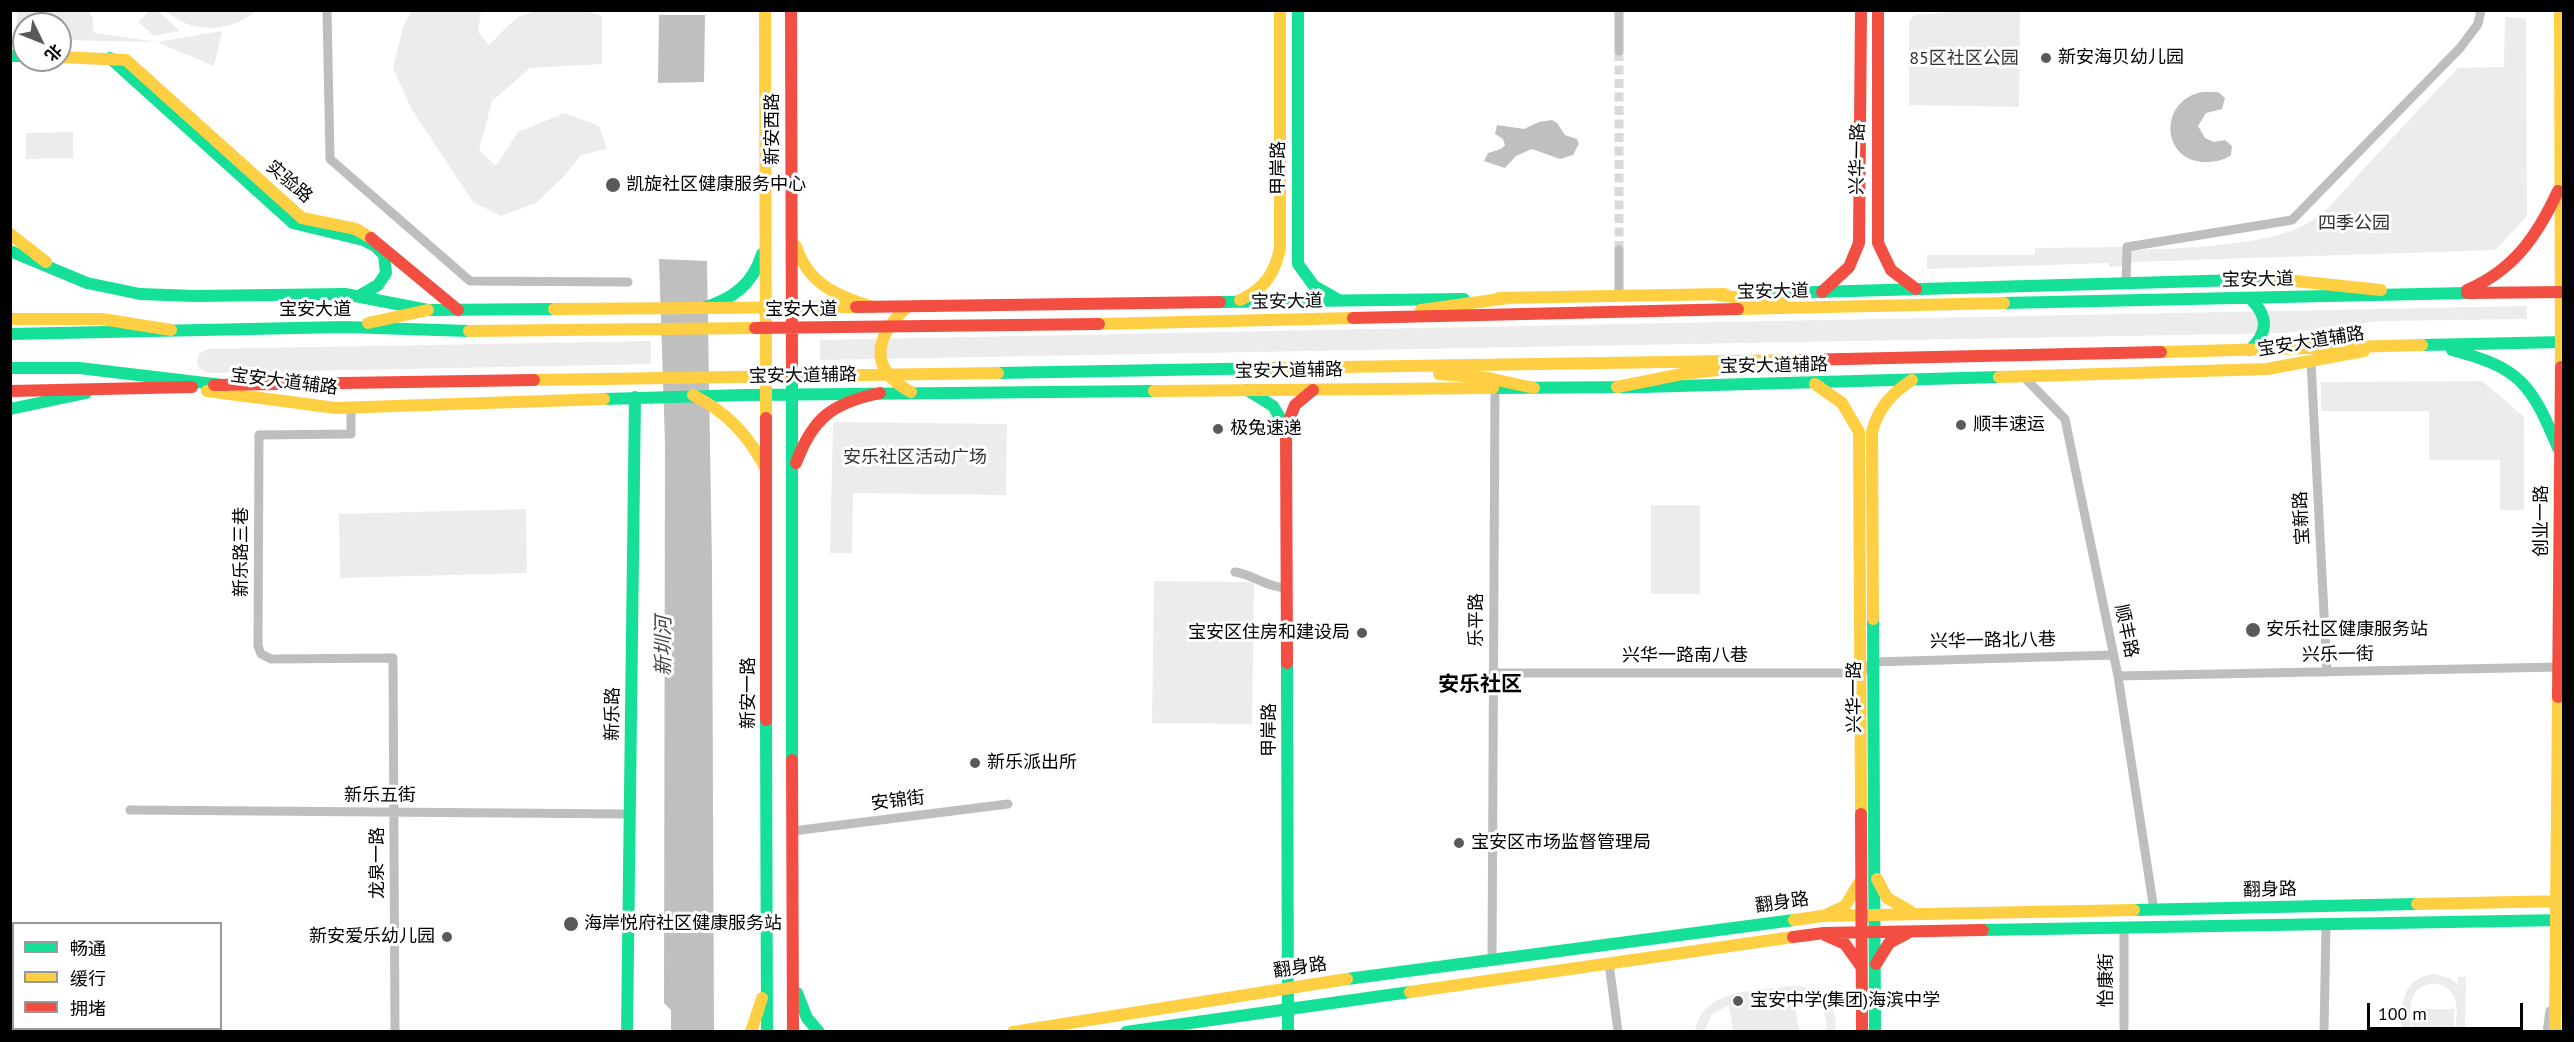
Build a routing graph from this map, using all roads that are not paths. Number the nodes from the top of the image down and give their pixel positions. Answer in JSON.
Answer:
{"nodes":[{"id":1,"x":327,"y":10,"type":"edge"},
{"id":2,"x":765,"y":10,"type":"edge"},
{"id":3,"x":791,"y":10,"type":"edge"},
{"id":4,"x":1280,"y":10,"type":"edge"},
{"id":5,"x":1298,"y":10,"type":"edge"},
{"id":6,"x":1619,"y":10,"type":"edge"},
{"id":7,"x":1861,"y":10,"type":"edge"},
{"id":8,"x":1878,"y":10,"type":"edge"},
{"id":9,"x":2481,"y":10,"type":"edge"},
{"id":10,"x":2560,"y":10,"type":"edge"},
{"id":11,"x":1619,"y":51,"type":"tunnel mouth"},
{"id":12,"x":72,"y":57,"type":"edge"},
{"id":13,"x":110,"y":58,"type":"junction"},
{"id":14,"x":1298,"y":84,"type":"junction"},
{"id":15,"x":1280,"y":86,"type":"junction"},
{"id":16,"x":2561,"y":183,"type":"junction"},
{"id":17,"x":791,"y":225,"type":"junction"},
{"id":18,"x":766,"y":228,"type":"junction"},
{"id":19,"x":10,"y":234,"type":"edge"},
{"id":20,"x":1619,"y":250,"type":"tunnel mouth"},
{"id":21,"x":10,"y":251,"type":"edge"},
{"id":22,"x":62,"y":273,"type":"junction"},
{"id":23,"x":628,"y":282,"type":"dead end"},
{"id":24,"x":2126,"y":283,"type":"junction"},
{"id":25,"x":1917,"y":289,"type":"junction"},
{"id":26,"x":1822,"y":292,"type":"junction"},
{"id":27,"x":2562,"y":292,"type":"edge"},
{"id":28,"x":2409,"y":293,"type":"junction"},
{"id":29,"x":2458,"y":293,"type":"junction"},
{"id":30,"x":1619,"y":295,"type":"junction"},
{"id":31,"x":1717,"y":295,"type":"junction"},
{"id":32,"x":359,"y":296,"type":"junction"},
{"id":33,"x":1508,"y":298,"type":"junction"},
{"id":34,"x":2251,"y":298,"type":"junction"},
{"id":35,"x":1344,"y":301,"type":"junction"},
{"id":36,"x":1234,"y":303,"type":"junction"},
{"id":37,"x":873,"y":307,"type":"junction"},
{"id":38,"x":906,"y":307,"type":"junction"},
{"id":39,"x":703,"y":308,"type":"junction"},
{"id":40,"x":767,"y":308,"type":"junction"},
{"id":41,"x":792,"y":308,"type":"junction"},
{"id":42,"x":1826,"y":309,"type":"junction"},
{"id":43,"x":428,"y":310,"type":"junction"},
{"id":44,"x":458,"y":310,"type":"junction"},
{"id":45,"x":10,"y":319,"type":"edge"},
{"id":46,"x":1358,"y":319,"type":"junction"},
{"id":47,"x":345,"y":327,"type":"junction"},
{"id":48,"x":171,"y":330,"type":"junction"},
{"id":49,"x":10,"y":334,"type":"edge"},
{"id":50,"x":2562,"y":342,"type":"edge"},
{"id":51,"x":2433,"y":345,"type":"junction"},
{"id":52,"x":2392,"y":347,"type":"junction"},
{"id":53,"x":2250,"y":350,"type":"junction"},
{"id":54,"x":767,"y":354,"type":"joint"},
{"id":55,"x":1812,"y":360,"type":"junction"},
{"id":56,"x":2311,"y":362,"type":"junction"},
{"id":57,"x":13,"y":368,"type":"edge"},
{"id":58,"x":1359,"y":368,"type":"junction"},
{"id":59,"x":2023,"y":376,"type":"junction"},
{"id":60,"x":1913,"y":380,"type":"junction"},
{"id":61,"x":1814,"y":383,"type":"junction"},
{"id":62,"x":222,"y":385,"type":"junction"},
{"id":63,"x":1617,"y":387,"type":"junction"},
{"id":64,"x":185,"y":388,"type":"junction"},
{"id":65,"x":1495,"y":388,"type":"junction"},
{"id":66,"x":1534,"y":388,"type":"junction"},
{"id":67,"x":103,"y":389,"type":"junction"},
{"id":68,"x":1246,"y":389,"type":"junction"},
{"id":69,"x":1317,"y":389,"type":"junction"},
{"id":70,"x":10,"y":391,"type":"edge"},
{"id":71,"x":912,"y":392,"type":"junction"},
{"id":72,"x":880,"y":393,"type":"junction"},
{"id":73,"x":767,"y":394,"type":"junction"},
{"id":74,"x":792,"y":394,"type":"junction"},
{"id":75,"x":693,"y":395,"type":"junction"},
{"id":76,"x":635,"y":397,"type":"junction"},
{"id":77,"x":351,"y":408,"type":"junction"},
{"id":78,"x":10,"y":409,"type":"edge"},
{"id":79,"x":1286,"y":428,"type":"junction"},
{"id":80,"x":2561,"y":455,"type":"junction"},
{"id":81,"x":767,"y":471,"type":"junction"},
{"id":82,"x":792,"y":477,"type":"junction"},
{"id":83,"x":1235,"y":572,"type":"dead end"},
{"id":84,"x":1287,"y":588,"type":"junction"},
{"id":85,"x":2114,"y":655,"type":"junction"},
{"id":86,"x":393,"y":658,"type":"joint"},
{"id":87,"x":1873,"y":662,"type":"junction"},
{"id":88,"x":2559,"y":668,"type":"junction"},
{"id":89,"x":2327,"y":672,"type":"junction"},
{"id":90,"x":1493,"y":673,"type":"junction"},
{"id":91,"x":1860,"y":673,"type":"junction"},
{"id":92,"x":2118,"y":676,"type":"junction"},
{"id":93,"x":1008,"y":804,"type":"dead end"},
{"id":94,"x":129,"y":810,"type":"dead end"},
{"id":95,"x":394,"y":812,"type":"junction"},
{"id":96,"x":630,"y":814,"type":"junction"},
{"id":97,"x":793,"y":831,"type":"junction"},
{"id":98,"x":1868,"y":865,"type":"junction"},
{"id":99,"x":2560,"y":901,"type":"edge"},
{"id":100,"x":2154,"y":910,"type":"junction"},
{"id":101,"x":1920,"y":913,"type":"junction"},
{"id":102,"x":1868,"y":914,"type":"junction"},
{"id":103,"x":1808,"y":918,"type":"junction"},
{"id":104,"x":2560,"y":920,"type":"edge"},
{"id":105,"x":2326,"y":926,"type":"junction"},
{"id":106,"x":2124,"y":928,"type":"junction"},
{"id":107,"x":1922,"y":931,"type":"junction"},
{"id":108,"x":1868,"y":932,"type":"junction"},
{"id":109,"x":1812,"y":934,"type":"junction"},
{"id":110,"x":1492,"y":961,"type":"junction"},
{"id":111,"x":1609,"y":963,"type":"junction"},
{"id":112,"x":2556,"y":967,"type":"junction"},
{"id":113,"x":1862,"y":970,"type":"junction"},
{"id":114,"x":767,"y":975,"type":"junction"},
{"id":115,"x":793,"y":975,"type":"junction"},
{"id":116,"x":1875,"y":983,"type":"junction"},
{"id":117,"x":1288,"y":988,"type":"junction"},
{"id":118,"x":1288,"y":1007,"type":"junction"},
{"id":119,"x":395,"y":1032,"type":"edge"},
{"id":120,"x":627,"y":1032,"type":"edge"},
{"id":121,"x":751,"y":1032,"type":"edge"},
{"id":122,"x":767,"y":1032,"type":"edge"},
{"id":123,"x":793,"y":1032,"type":"edge"},
{"id":124,"x":819,"y":1032,"type":"edge"},
{"id":125,"x":1013,"y":1032,"type":"edge"},
{"id":126,"x":1126,"y":1032,"type":"edge"},
{"id":127,"x":1288,"y":1032,"type":"edge"},
{"id":128,"x":1618,"y":1032,"type":"edge"},
{"id":129,"x":1862,"y":1032,"type":"edge"},
{"id":130,"x":1875,"y":1032,"type":"edge"},
{"id":131,"x":2124,"y":1032,"type":"edge"},
{"id":132,"x":2324,"y":1032,"type":"edge"},
{"id":133,"x":2547,"y":1032,"type":"edge"},
{"id":134,"x":2555,"y":1032,"type":"edge"}],
"edges":[{"from":1,"to":23,"type":"street"},
{"from":2,"to":18,"type":"main road","name":"新安西路"},
{"from":3,"to":17,"type":"main road","name":"新安西路"},
{"from":4,"to":15,"type":"main road","name":"甲岸路"},
{"from":5,"to":14,"type":"main road","name":"甲岸路"},
{"from":6,"to":11,"type":"street"},
{"from":7,"to":26,"type":"main road","name":"兴华一路"},
{"from":8,"to":25,"type":"main road","name":"兴华一路"},
{"from":9,"to":24,"type":"street"},
{"from":10,"to":16,"type":"main road","name":"创业一路"},
{"from":12,"to":13,"type":"main road","name":"实验路"},
{"from":13,"to":32,"type":"main road","name":"实验路"},
{"from":13,"to":44,"type":"main road","name":"实验路"},
{"from":14,"to":15,"type":"main road"},
{"from":14,"to":35,"type":"main road","name":"甲岸路"},
{"from":15,"to":36,"type":"main road","name":"甲岸路"},
{"from":16,"to":27,"type":"main road","name":"创业一路"},
{"from":16,"to":29,"type":"main road"},
{"from":17,"to":37,"type":"main road"},
{"from":17,"to":41,"type":"main road","name":"新安西路"},
{"from":18,"to":39,"type":"main road"},
{"from":18,"to":40,"type":"main road","name":"新安西路"},
{"from":19,"to":22,"type":"main road"},
{"from":20,"to":30,"type":"street"},
{"from":21,"to":22,"type":"main road"},
{"from":22,"to":32,"type":"main road"},
{"from":24,"to":25,"type":"main road"},
{"from":24,"to":28,"type":"main road"},
{"from":25,"to":26,"type":"main road"},
{"from":26,"to":31,"type":"main road"},
{"from":27,"to":29,"type":"main road","name":"宝安大道"},
{"from":27,"to":50,"type":"main road","name":"创业一路"},
{"from":28,"to":29,"type":"main road","name":"宝安大道"},
{"from":28,"to":34,"type":"main road","name":"宝安大道"},
{"from":30,"to":31,"type":"main road"},
{"from":30,"to":33,"type":"main road"},
{"from":31,"to":42,"type":"main road"},
{"from":32,"to":43,"type":"main road"},
{"from":33,"to":35,"type":"main road"},
{"from":33,"to":46,"type":"main road"},
{"from":34,"to":42,"type":"main road","name":"宝安大道"},
{"from":34,"to":53,"type":"main road"},
{"from":35,"to":36,"type":"main road"},
{"from":36,"to":38,"type":"main road"},
{"from":37,"to":38,"type":"main road"},
{"from":37,"to":41,"type":"main road"},
{"from":38,"to":71,"type":"main road"},
{"from":39,"to":40,"type":"main road"},
{"from":39,"to":44,"type":"main road"},
{"from":40,"to":41,"type":"main road"},
{"from":40,"to":54,"type":"main road","name":"新安西路"},
{"from":41,"to":74,"type":"main road","name":"新安西路"},
{"from":42,"to":46,"type":"main road","name":"宝安大道"},
{"from":43,"to":44,"type":"main road"},
{"from":43,"to":47,"type":"main road"},
{"from":45,"to":48,"type":"main road"},
{"from":46,"to":47,"type":"main road","name":"宝安大道"},
{"from":47,"to":48,"type":"main road","name":"宝安大道"},
{"from":48,"to":49,"type":"main road","name":"宝安大道"},
{"from":50,"to":51,"type":"main road"},
{"from":50,"to":80,"type":"main road","name":"创业一路"},
{"from":51,"to":52,"type":"main road"},
{"from":51,"to":80,"type":"main road"},
{"from":52,"to":53,"type":"main road"},
{"from":52,"to":56,"type":"main road","name":"宝安大道辅路"},
{"from":53,"to":55,"type":"main road"},
{"from":54,"to":73,"type":"main road","name":"新安一路"},
{"from":55,"to":58,"type":"main road"},
{"from":55,"to":63,"type":"main road"},
{"from":56,"to":59,"type":"main road","name":"宝安大道辅路"},
{"from":56,"to":89,"type":"street","name":"宝新路"},
{"from":57,"to":62,"type":"main road"},
{"from":58,"to":62,"type":"main road"},
{"from":58,"to":66,"type":"main road"},
{"from":59,"to":60,"type":"main road","name":"宝安大道辅路"},
{"from":59,"to":85,"type":"street","name":"顺丰路"},
{"from":60,"to":61,"type":"main road","name":"宝安大道辅路"},
{"from":60,"to":87,"type":"main road","name":"兴华一路"},
{"from":61,"to":63,"type":"main road","name":"宝安大道辅路"},
{"from":61,"to":91,"type":"main road","name":"兴华一路"},
{"from":62,"to":64,"type":"main road"},
{"from":63,"to":66,"type":"main road","name":"宝安大道辅路"},
{"from":64,"to":67,"type":"main road"},
{"from":64,"to":77,"type":"main road","name":"宝安大道辅路"},
{"from":65,"to":66,"type":"main road","name":"宝安大道辅路"},
{"from":65,"to":69,"type":"main road","name":"宝安大道辅路"},
{"from":65,"to":90,"type":"street","name":"乐平路"},
{"from":67,"to":70,"type":"main road"},
{"from":67,"to":78,"type":"main road"},
{"from":68,"to":69,"type":"main road","name":"宝安大道辅路"},
{"from":68,"to":71,"type":"main road","name":"宝安大道辅路"},
{"from":68,"to":79,"type":"main road"},
{"from":69,"to":79,"type":"main road"},
{"from":71,"to":72,"type":"main road","name":"宝安大道辅路"},
{"from":72,"to":74,"type":"main road","name":"宝安大道辅路"},
{"from":72,"to":82,"type":"main road"},
{"from":73,"to":74,"type":"main road","name":"宝安大道辅路"},
{"from":73,"to":75,"type":"main road","name":"宝安大道辅路"},
{"from":73,"to":81,"type":"main road","name":"新安一路"},
{"from":74,"to":82,"type":"main road"},
{"from":75,"to":76,"type":"main road","name":"宝安大道辅路"},
{"from":75,"to":81,"type":"main road"},
{"from":76,"to":77,"type":"main road","name":"宝安大道辅路"},
{"from":76,"to":96,"type":"main road","name":"新乐路"},
{"from":77,"to":86,"type":"street","name":"新乐路三巷"},
{"from":79,"to":84,"type":"main road","name":"甲岸路"},
{"from":80,"to":88,"type":"main road","name":"创业一路"},
{"from":81,"to":114,"type":"main road","name":"新安一路"},
{"from":82,"to":97,"type":"main road"},
{"from":83,"to":84,"type":"street"},
{"from":84,"to":117,"type":"main road","name":"甲岸路"},
{"from":85,"to":87,"type":"street","name":"兴华一路北八巷"},
{"from":85,"to":92,"type":"street","name":"顺丰路"},
{"from":86,"to":95,"type":"street","name":"龙泉一路"},
{"from":87,"to":91,"type":"street"},
{"from":87,"to":98,"type":"main road","name":"兴华一路"},
{"from":88,"to":89,"type":"street","name":"兴乐一街"},
{"from":88,"to":99,"type":"main road","name":"创业一路"},
{"from":89,"to":92,"type":"street","name":"兴乐一街"},
{"from":90,"to":91,"type":"street","name":"兴华一路南八巷"},
{"from":90,"to":110,"type":"street","name":"乐平路"},
{"from":91,"to":98,"type":"main road","name":"兴华一路"},
{"from":92,"to":100,"type":"street","name":"顺丰路"},
{"from":93,"to":97,"type":"street","name":"安锦街"},
{"from":94,"to":95,"type":"street","name":"新乐五街"},
{"from":95,"to":96,"type":"street","name":"新乐五街"},
{"from":95,"to":119,"type":"street","name":"龙泉一路"},
{"from":96,"to":120,"type":"main road","name":"新乐路"},
{"from":97,"to":115,"type":"main road"},
{"from":98,"to":101,"type":"main road"},
{"from":98,"to":102,"type":"main road","name":"兴华一路"},
{"from":98,"to":103,"type":"main road"},
{"from":99,"to":100,"type":"main road","name":"翻身路"},
{"from":99,"to":104,"type":"main road","name":"创业一路"},
{"from":100,"to":101,"type":"main road","name":"翻身路"},
{"from":101,"to":102,"type":"main road","name":"翻身路"},
{"from":102,"to":103,"type":"main road","name":"翻身路"},
{"from":102,"to":108,"type":"main road","name":"兴华一路"},
{"from":103,"to":110,"type":"main road","name":"翻身路"},
{"from":104,"to":105,"type":"main road","name":"翻身路"},
{"from":104,"to":112,"type":"main road","name":"创业一路"},
{"from":105,"to":106,"type":"main road","name":"翻身路"},
{"from":105,"to":132,"type":"street"},
{"from":106,"to":107,"type":"main road","name":"翻身路"},
{"from":106,"to":131,"type":"street","name":"怡康街"},
{"from":107,"to":108,"type":"main road","name":"翻身路"},
{"from":107,"to":116,"type":"main road"},
{"from":108,"to":109,"type":"main road","name":"翻身路"},
{"from":108,"to":113,"type":"main road","name":"兴华一路"},
{"from":108,"to":116,"type":"main road","name":"兴华一路"},
{"from":109,"to":111,"type":"main road","name":"翻身路"},
{"from":109,"to":113,"type":"main road"},
{"from":110,"to":117,"type":"main road","name":"翻身路"},
{"from":111,"to":118,"type":"main road","name":"翻身路"},
{"from":111,"to":128,"type":"street"},
{"from":112,"to":133,"type":"street"},
{"from":112,"to":134,"type":"main road","name":"创业一路"},
{"from":113,"to":129,"type":"main road","name":"兴华一路"},
{"from":114,"to":121,"type":"main road"},
{"from":114,"to":122,"type":"main road","name":"新安一路"},
{"from":115,"to":123,"type":"main road"},
{"from":115,"to":124,"type":"main road"},
{"from":116,"to":130,"type":"main road","name":"兴华一路"},
{"from":117,"to":118,"type":"main road","name":"甲岸路"},
{"from":117,"to":125,"type":"main road","name":"翻身路"},
{"from":118,"to":126,"type":"main road","name":"翻身路"},
{"from":118,"to":127,"type":"main road","name":"甲岸路"}]}
